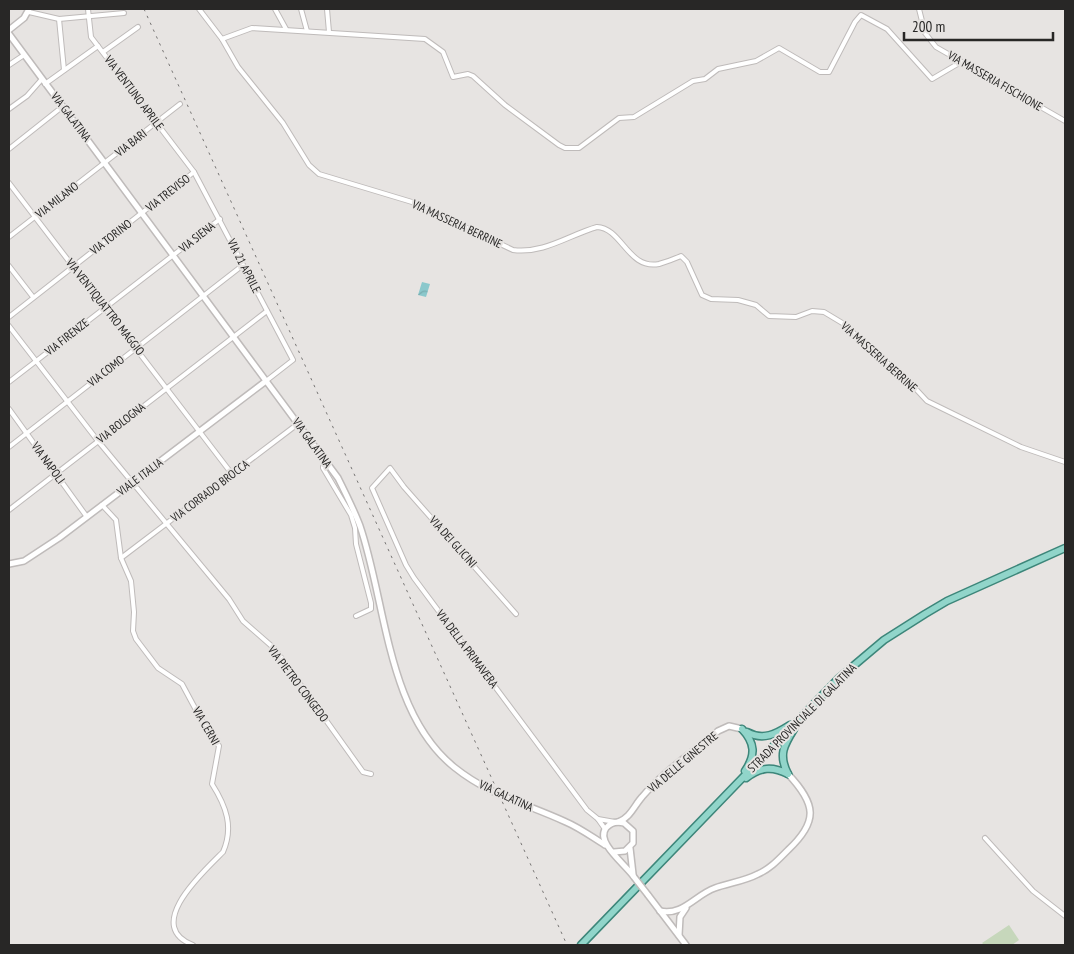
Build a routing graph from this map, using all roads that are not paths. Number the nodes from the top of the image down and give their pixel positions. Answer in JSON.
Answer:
{"nodes":[{"id":1,"x":88,"y":9,"type":"edge"},
{"id":2,"x":199,"y":9,"type":"edge"},
{"id":3,"x":275,"y":9,"type":"edge"},
{"id":4,"x":301,"y":9,"type":"edge"},
{"id":5,"x":327,"y":9,"type":"edge"},
{"id":6,"x":919,"y":9,"type":"edge"},
{"id":7,"x":29,"y":10,"type":"edge"},
{"id":8,"x":124,"y":12,"type":"dead end"},
{"id":9,"x":89,"y":16,"type":"junction"},
{"id":10,"x":59,"y":19,"type":"junction"},
{"id":11,"x":138,"y":27,"type":"dead end"},
{"id":12,"x":286,"y":29,"type":"junction"},
{"id":13,"x":9,"y":30,"type":"edge"},
{"id":14,"x":307,"y":31,"type":"junction"},
{"id":15,"x":329,"y":32,"type":"junction"},
{"id":16,"x":9,"y":34,"type":"edge"},
{"id":17,"x":222,"y":39,"type":"junction"},
{"id":18,"x":98,"y":46,"type":"junction"},
{"id":19,"x":103,"y":52,"type":"junction"},
{"id":20,"x":24,"y":55,"type":"junction"},
{"id":21,"x":960,"y":62,"type":"junction"},
{"id":22,"x":9,"y":65,"type":"edge"},
{"id":23,"x":64,"y":70,"type":"junction"},
{"id":24,"x":44,"y":81,"type":"junction"},
{"id":25,"x":180,"y":104,"type":"dead end"},
{"id":26,"x":62,"y":106,"type":"junction"},
{"id":27,"x":9,"y":109,"type":"edge"},
{"id":28,"x":1065,"y":121,"type":"edge"},
{"id":29,"x":156,"y":123,"type":"junction"},
{"id":30,"x":9,"y":149,"type":"edge"},
{"id":31,"x":105,"y":163,"type":"junction"},
{"id":32,"x":194,"y":172,"type":"junction"},
{"id":33,"x":9,"y":183,"type":"edge"},
{"id":34,"x":142,"y":213,"type":"junction"},
{"id":35,"x":35,"y":217,"type":"junction"},
{"id":36,"x":220,"y":219,"type":"junction"},
{"id":37,"x":9,"y":237,"type":"edge"},
{"id":38,"x":173,"y":255,"type":"junction"},
{"id":39,"x":243,"y":265,"type":"junction"},
{"id":40,"x":9,"y":266,"type":"edge"},
{"id":41,"x":73,"y":267,"type":"junction"},
{"id":42,"x":203,"y":296,"type":"junction"},
{"id":43,"x":33,"y":297,"type":"junction"},
{"id":44,"x":106,"y":308,"type":"junction"},
{"id":45,"x":267,"y":311,"type":"junction"},
{"id":46,"x":9,"y":317,"type":"edge"},
{"id":47,"x":9,"y":326,"type":"edge"},
{"id":48,"x":233,"y":337,"type":"junction"},
{"id":49,"x":137,"y":347,"type":"junction"},
{"id":50,"x":36,"y":361,"type":"junction"},
{"id":51,"x":266,"y":381,"type":"junction"},
{"id":52,"x":9,"y":382,"type":"edge"},
{"id":53,"x":167,"y":388,"type":"junction"},
{"id":54,"x":68,"y":401,"type":"junction"},
{"id":55,"x":9,"y":409,"type":"edge"},
{"id":56,"x":299,"y":423,"type":"junction"},
{"id":57,"x":200,"y":431,"type":"junction"},
{"id":58,"x":26,"y":433,"type":"junction"},
{"id":59,"x":98,"y":440,"type":"junction"},
{"id":60,"x":9,"y":447,"type":"edge"},
{"id":61,"x":323,"y":457,"type":"junction"},
{"id":62,"x":1065,"y":462,"type":"edge"},
{"id":63,"x":390,"y":468,"type":"joint"},
{"id":64,"x":56,"y":473,"type":"junction"},
{"id":65,"x":232,"y":474,"type":"junction"},
{"id":66,"x":132,"y":482,"type":"junction"},
{"id":67,"x":102,"y":505,"type":"junction"},
{"id":68,"x":9,"y":510,"type":"edge"},
{"id":69,"x":87,"y":517,"type":"junction"},
{"id":70,"x":167,"y":524,"type":"junction"},
{"id":71,"x":1065,"y":548,"type":"edge"},
{"id":72,"x":121,"y":558,"type":"junction"},
{"id":73,"x":9,"y":564,"type":"edge"},
{"id":74,"x":516,"y":614,"type":"dead end"},
{"id":75,"x":356,"y":616,"type":"dead end"},
{"id":76,"x":800,"y":719,"type":"junction"},
{"id":77,"x":742,"y":729,"type":"junction"},
{"id":78,"x":371,"y":774,"type":"dead end"},
{"id":79,"x":788,"y":774,"type":"junction"},
{"id":80,"x":733,"y":788,"type":"junction"},
{"id":81,"x":632,"y":811,"type":"junction"},
{"id":82,"x":598,"y":818,"type":"junction"},
{"id":83,"x":616,"y":822,"type":"junction"},
{"id":84,"x":632,"y":829,"type":"junction"},
{"id":85,"x":604,"y":832,"type":"junction"},
{"id":86,"x":586,"y":833,"type":"junction"},
{"id":87,"x":985,"y":838,"type":"dead end"},
{"id":88,"x":605,"y":845,"type":"junction"},
{"id":89,"x":630,"y":848,"type":"junction"},
{"id":90,"x":614,"y":852,"type":"junction"},
{"id":91,"x":634,"y":876,"type":"junction"},
{"id":92,"x":686,"y":907,"type":"junction"},
{"id":93,"x":660,"y":911,"type":"junction"},
{"id":94,"x":675,"y":912,"type":"junction"},
{"id":95,"x":1065,"y":916,"type":"edge"},
{"id":96,"x":680,"y":917,"type":"junction"},
{"id":97,"x":669,"y":922,"type":"junction"},
{"id":98,"x":679,"y":935,"type":"junction"},
{"id":99,"x":193,"y":945,"type":"edge"},
{"id":100,"x":581,"y":945,"type":"edge"},
{"id":101,"x":686,"y":945,"type":"edge"}],
"edges":[{"from":1,"to":9,"type":"street","name":"VIA VENTUNO APRILE"},
{"from":2,"to":17,"type":"street","name":"VIA MASSERIA BERRINE"},
{"from":3,"to":12,"type":"street"},
{"from":4,"to":14,"type":"street"},
{"from":5,"to":15,"type":"street"},
{"from":6,"to":21,"type":"street","name":"VIA MASSERIA FISCHIONE"},
{"from":7,"to":10,"type":"street"},
{"from":7,"to":13,"type":"street"},
{"from":8,"to":9,"type":"street"},
{"from":9,"to":10,"type":"street"},
{"from":9,"to":18,"type":"street","name":"VIA VENTUNO APRILE"},
{"from":10,"to":23,"type":"street"},
{"from":11,"to":19,"type":"street"},
{"from":12,"to":14,"type":"street"},
{"from":12,"to":17,"type":"street"},
{"from":14,"to":15,"type":"street"},
{"from":15,"to":21,"type":"street"},
{"from":16,"to":20,"type":"street","name":"VIA GALATINA"},
{"from":17,"to":62,"type":"street","name":"VIA MASSERIA BERRINE"},
{"from":18,"to":19,"type":"street","name":"VIA VENTUNO APRILE"},
{"from":18,"to":23,"type":"street"},
{"from":19,"to":29,"type":"street","name":"VIA VENTUNO APRILE"},
{"from":20,"to":22,"type":"street"},
{"from":20,"to":24,"type":"street","name":"VIA GALATINA"},
{"from":21,"to":28,"type":"street","name":"VIA MASSERIA FISCHIONE"},
{"from":23,"to":24,"type":"street"},
{"from":24,"to":26,"type":"street","name":"VIA GALATINA"},
{"from":24,"to":27,"type":"street"},
{"from":25,"to":29,"type":"street","name":"VIA BARI"},
{"from":26,"to":30,"type":"street"},
{"from":26,"to":31,"type":"street","name":"VIA GALATINA"},
{"from":29,"to":31,"type":"street","name":"VIA BARI"},
{"from":29,"to":32,"type":"street","name":"VIA VENTUNO APRILE"},
{"from":31,"to":34,"type":"street","name":"VIA GALATINA"},
{"from":31,"to":35,"type":"street","name":"VIA MILANO"},
{"from":32,"to":34,"type":"street","name":"VIA TREVISO"},
{"from":32,"to":36,"type":"street","name":"VIA 21 APRILE"},
{"from":33,"to":35,"type":"street","name":"VIA VENTIQUATTRO MAGGIO"},
{"from":34,"to":38,"type":"street","name":"VIA GALATINA"},
{"from":34,"to":41,"type":"street","name":"VIA TORINO"},
{"from":35,"to":37,"type":"street","name":"VIA MILANO"},
{"from":35,"to":41,"type":"street","name":"VIA VENTIQUATTRO MAGGIO"},
{"from":36,"to":38,"type":"street","name":"VIA SIENA"},
{"from":36,"to":39,"type":"street","name":"VIA 21 APRILE"},
{"from":38,"to":42,"type":"street","name":"VIA GALATINA"},
{"from":38,"to":44,"type":"street","name":"VIA FIRENZE"},
{"from":39,"to":42,"type":"street","name":"VIA COMO"},
{"from":39,"to":45,"type":"street","name":"VIA 21 APRILE"},
{"from":40,"to":43,"type":"street"},
{"from":41,"to":43,"type":"street","name":"VIA TORINO"},
{"from":41,"to":44,"type":"street","name":"VIA VENTIQUATTRO MAGGIO"},
{"from":42,"to":48,"type":"street","name":"VIA GALATINA"},
{"from":42,"to":49,"type":"street","name":"VIA COMO"},
{"from":43,"to":46,"type":"street","name":"VIA TORINO"},
{"from":44,"to":49,"type":"street","name":"VIA VENTIQUATTRO MAGGIO"},
{"from":44,"to":50,"type":"street","name":"VIA FIRENZE"},
{"from":45,"to":48,"type":"street","name":"VIA BOLOGNA"},
{"from":45,"to":51,"type":"street","name":"VIA 21 APRILE"},
{"from":47,"to":50,"type":"street","name":"VIA PIETRO CONGEDO"},
{"from":48,"to":51,"type":"street","name":"VIA GALATINA"},
{"from":48,"to":53,"type":"street","name":"VIA BOLOGNA"},
{"from":49,"to":53,"type":"street","name":"VIA VENTIQUATTRO MAGGIO"},
{"from":49,"to":54,"type":"street","name":"VIA COMO"},
{"from":50,"to":52,"type":"street","name":"VIA FIRENZE"},
{"from":50,"to":54,"type":"street","name":"VIA PIETRO CONGEDO"},
{"from":51,"to":56,"type":"street","name":"VIA GALATINA"},
{"from":51,"to":57,"type":"street","name":"VIALE ITALIA"},
{"from":53,"to":57,"type":"street","name":"VIA VENTIQUATTRO MAGGIO"},
{"from":53,"to":59,"type":"street","name":"VIA BOLOGNA"},
{"from":54,"to":58,"type":"street","name":"VIA COMO"},
{"from":54,"to":59,"type":"street","name":"VIA PIETRO CONGEDO"},
{"from":55,"to":58,"type":"street","name":"VIA NAPOLI"},
{"from":56,"to":61,"type":"street","name":"VIA GALATINA"},
{"from":56,"to":65,"type":"street","name":"VIA CORRADO BROCCA"},
{"from":57,"to":65,"type":"street","name":"VIA VENTIQUATTRO MAGGIO"},
{"from":57,"to":66,"type":"street","name":"VIALE ITALIA"},
{"from":58,"to":60,"type":"street","name":"VIA COMO"},
{"from":58,"to":64,"type":"street","name":"VIA NAPOLI"},
{"from":59,"to":64,"type":"street","name":"VIA BOLOGNA"},
{"from":59,"to":66,"type":"street","name":"VIA PIETRO CONGEDO"},
{"from":61,"to":75,"type":"street"},
{"from":61,"to":86,"type":"street","name":"VIA GALATINA"},
{"from":63,"to":74,"type":"street","name":"VIA DEI GLICINI"},
{"from":63,"to":82,"type":"street","name":"VIA DELLA PRIMAVERA"},
{"from":64,"to":68,"type":"street","name":"VIA BOLOGNA"},
{"from":64,"to":69,"type":"street","name":"VIA NAPOLI"},
{"from":65,"to":70,"type":"street","name":"VIA CORRADO BROCCA"},
{"from":66,"to":67,"type":"street","name":"VIALE ITALIA"},
{"from":66,"to":70,"type":"street","name":"VIA PIETRO CONGEDO"},
{"from":67,"to":69,"type":"street","name":"VIALE ITALIA"},
{"from":67,"to":72,"type":"street","name":"VIA CERNI"},
{"from":69,"to":73,"type":"street","name":"VIALE ITALIA"},
{"from":70,"to":72,"type":"street","name":"VIA CORRADO BROCCA"},
{"from":70,"to":78,"type":"street","name":"VIA PIETRO CONGEDO"},
{"from":71,"to":76,"type":"main road","name":"STRADA PROVINCIALE DI GALATINA"},
{"from":72,"to":99,"type":"street","name":"VIA CERNI"},
{"from":76,"to":77,"type":"main road"},
{"from":76,"to":79,"type":"main road"},
{"from":76,"to":80,"type":"main road","name":"STRADA PROVINCIALE DI GALATINA"},
{"from":77,"to":80,"type":"main road"},
{"from":77,"to":81,"type":"street","name":"VIA DELLE GINESTRE"},
{"from":79,"to":80,"type":"main road"},
{"from":79,"to":92,"type":"street"},
{"from":80,"to":100,"type":"main road","name":"STRADA PROVINCIALE DI GALATINA"},
{"from":81,"to":83,"type":"street","name":"VIA DELLE GINESTRE"},
{"from":81,"to":84,"type":"street"},
{"from":82,"to":83,"type":"street","name":"VIA DELLA PRIMAVERA"},
{"from":82,"to":85,"type":"street","name":"VIA DELLA PRIMAVERA"},
{"from":83,"to":84,"type":"street","name":"VIA DELLA PRIMAVERA"},
{"from":83,"to":85,"type":"street"},
{"from":84,"to":89,"type":"street"},
{"from":85,"to":86,"type":"street","name":"VIA GALATINA"},
{"from":85,"to":88,"type":"street","name":"VIA DELLA PRIMAVERA"},
{"from":86,"to":88,"type":"street","name":"VIA GALATINA"},
{"from":87,"to":95,"type":"street"},
{"from":88,"to":90,"type":"street"},
{"from":89,"to":90,"type":"street"},
{"from":89,"to":91,"type":"street"},
{"from":90,"to":91,"type":"street"},
{"from":91,"to":93,"type":"street","bridge":true},
{"from":92,"to":94,"type":"street"},
{"from":92,"to":96,"type":"street"},
{"from":93,"to":94,"type":"street"},
{"from":93,"to":97,"type":"street"},
{"from":94,"to":97,"type":"street"},
{"from":96,"to":97,"type":"street"},
{"from":96,"to":98,"type":"street"},
{"from":97,"to":98,"type":"street"},
{"from":98,"to":101,"type":"street"}]}
